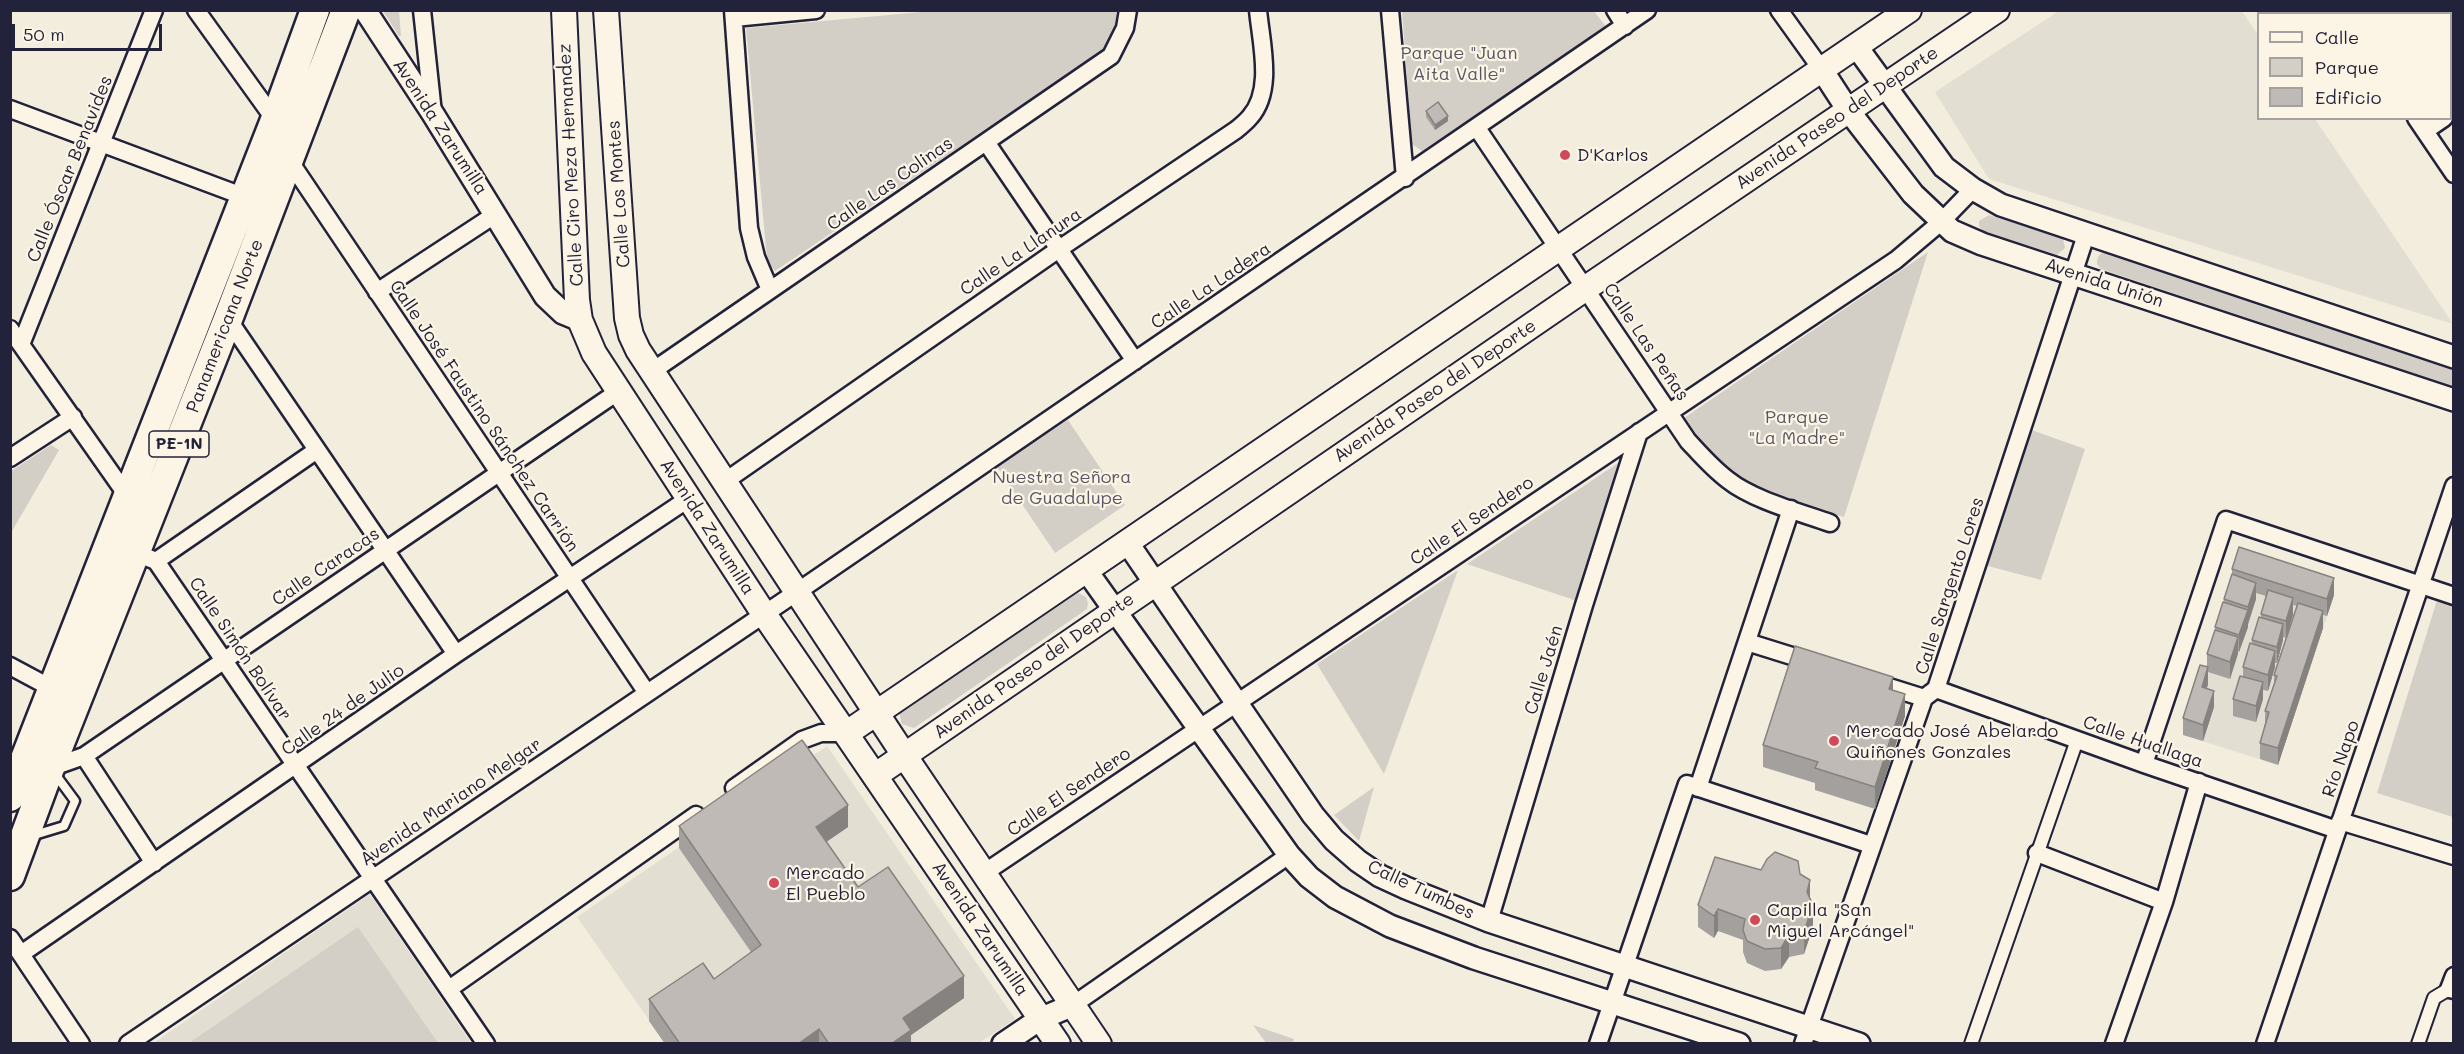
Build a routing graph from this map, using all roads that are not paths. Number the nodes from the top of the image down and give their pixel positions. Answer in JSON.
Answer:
{"nodes":[{"id":1,"x":154,"y":10,"type":"edge"},
{"id":2,"x":196,"y":10,"type":"edge"},
{"id":3,"x":315,"y":10,"type":"edge"},
{"id":4,"x":346,"y":10,"type":"edge"},
{"id":5,"x":365,"y":10,"type":"edge"},
{"id":6,"x":423,"y":10,"type":"edge"},
{"id":7,"x":564,"y":10,"type":"edge"},
{"id":8,"x":606,"y":10,"type":"edge"},
{"id":9,"x":816,"y":10,"type":"edge"},
{"id":10,"x":1128,"y":10,"type":"edge"},
{"id":11,"x":1258,"y":10,"type":"edge"},
{"id":12,"x":1390,"y":10,"type":"edge"},
{"id":13,"x":1615,"y":10,"type":"edge"},
{"id":14,"x":1647,"y":10,"type":"edge"},
{"id":15,"x":1779,"y":10,"type":"edge"},
{"id":16,"x":1909,"y":10,"type":"edge"},
{"id":17,"x":1997,"y":10,"type":"edge"},
{"id":18,"x":734,"y":14,"type":"edge"},
{"id":19,"x":1626,"y":26,"type":"junction"},
{"id":20,"x":1856,"y":46,"type":"junction"},
{"id":21,"x":1822,"y":70,"type":"junction"},
{"id":22,"x":1883,"y":85,"type":"junction"},
{"id":23,"x":10,"y":109,"type":"edge"},
{"id":24,"x":1848,"y":110,"type":"junction"},
{"id":25,"x":433,"y":114,"type":"junction"},
{"id":26,"x":275,"y":120,"type":"junction"},
{"id":27,"x":2437,"y":120,"type":"edge"},
{"id":28,"x":2420,"y":125,"type":"edge"},
{"id":29,"x":1477,"y":128,"type":"junction"},
{"id":30,"x":986,"y":142,"type":"junction"},
{"id":31,"x":101,"y":143,"type":"junction"},
{"id":32,"x":289,"y":160,"type":"junction"},
{"id":33,"x":2454,"y":174,"type":"edge"},
{"id":34,"x":1405,"y":178,"type":"junction"},
{"id":35,"x":1973,"y":189,"type":"junction"},
{"id":36,"x":245,"y":197,"type":"junction"},
{"id":37,"x":496,"y":214,"type":"junction"},
{"id":38,"x":1941,"y":222,"type":"junction"},
{"id":39,"x":2086,"y":236,"type":"junction"},
{"id":40,"x":1059,"y":249,"type":"junction"},
{"id":41,"x":1559,"y":249,"type":"junction"},
{"id":42,"x":2075,"y":273,"type":"junction"},
{"id":43,"x":1586,"y":288,"type":"junction"},
{"id":44,"x":770,"y":290,"type":"junction"},
{"id":45,"x":378,"y":292,"type":"junction"},
{"id":46,"x":228,"y":319,"type":"junction"},
{"id":47,"x":580,"y":320,"type":"junction"},
{"id":48,"x":10,"y":329,"type":"edge"},
{"id":49,"x":22,"y":342,"type":"junction"},
{"id":50,"x":2454,"y":357,"type":"edge"},
{"id":51,"x":1135,"y":361,"type":"junction"},
{"id":52,"x":651,"y":372,"type":"junction"},
{"id":53,"x":619,"y":391,"type":"junction"},
{"id":54,"x":2454,"y":400,"type":"edge"},
{"id":55,"x":1669,"y":412,"type":"junction"},
{"id":56,"x":73,"y":417,"type":"junction"},
{"id":57,"x":1639,"y":432,"type":"junction"},
{"id":58,"x":317,"y":450,"type":"junction"},
{"id":59,"x":10,"y":458,"type":"edge"},
{"id":60,"x":499,"y":473,"type":"junction"},
{"id":61,"x":724,"y":482,"type":"junction"},
{"id":62,"x":2454,"y":486,"type":"edge"},
{"id":63,"x":128,"y":497,"type":"junction"},
{"id":64,"x":687,"y":499,"type":"junction"},
{"id":65,"x":1791,"y":509,"type":"junction"},
{"id":66,"x":1830,"y":523,"type":"dead end"},
{"id":67,"x":1127,"y":542,"type":"junction"},
{"id":68,"x":386,"y":550,"type":"junction"},
{"id":69,"x":146,"y":557,"type":"junction"},
{"id":70,"x":1086,"y":570,"type":"junction"},
{"id":71,"x":570,"y":579,"type":"junction"},
{"id":72,"x":1155,"y":583,"type":"junction"},
{"id":73,"x":2420,"y":585,"type":"junction"},
{"id":74,"x":796,"y":592,"type":"junction"},
{"id":75,"x":2454,"y":596,"type":"edge"},
{"id":76,"x":1115,"y":610,"type":"junction"},
{"id":77,"x":764,"y":614,"type":"junction"},
{"id":78,"x":1747,"y":642,"type":"junction"},
{"id":79,"x":456,"y":654,"type":"junction"},
{"id":80,"x":224,"y":660,"type":"junction"},
{"id":81,"x":10,"y":666,"type":"edge"},
{"id":82,"x":1824,"y":666,"type":"edge"},
{"id":83,"x":1857,"y":677,"type":"edge"},
{"id":84,"x":52,"y":689,"type":"junction"},
{"id":85,"x":647,"y":693,"type":"junction"},
{"id":86,"x":1930,"y":694,"type":"junction"},
{"id":87,"x":1237,"y":703,"type":"junction"},
{"id":88,"x":876,"y":712,"type":"junction"},
{"id":89,"x":1199,"y":728,"type":"junction"},
{"id":90,"x":847,"y":733,"type":"junction"},
{"id":91,"x":2077,"y":740,"type":"junction"},
{"id":92,"x":904,"y":755,"type":"junction"},
{"id":93,"x":84,"y":756,"type":"junction"},
{"id":94,"x":2144,"y":764,"type":"junction"},
{"id":95,"x":296,"y":766,"type":"junction"},
{"id":96,"x":50,"y":768,"type":"junction"},
{"id":97,"x":876,"y":776,"type":"junction"},
{"id":98,"x":2199,"y":782,"type":"junction"},
{"id":99,"x":1692,"y":786,"type":"junction"},
{"id":100,"x":10,"y":797,"type":"edge"},
{"id":101,"x":2339,"y":825,"type":"junction"},
{"id":102,"x":1871,"y":845,"type":"junction"},
{"id":103,"x":2037,"y":853,"type":"junction"},
{"id":104,"x":1289,"y":855,"type":"junction"},
{"id":105,"x":2454,"y":856,"type":"edge"},
{"id":106,"x":154,"y":863,"type":"junction"},
{"id":107,"x":984,"y":873,"type":"junction"},
{"id":108,"x":10,"y":876,"type":"edge"},
{"id":109,"x":373,"y":878,"type":"junction"},
{"id":110,"x":2164,"y":902,"type":"junction"},
{"id":111,"x":1489,"y":921,"type":"junction"},
{"id":112,"x":10,"y":938,"type":"edge"},
{"id":113,"x":21,"y":954,"type":"junction"},
{"id":114,"x":1623,"y":966,"type":"junction"},
{"id":115,"x":2452,"y":985,"type":"edge"},
{"id":116,"x":449,"y":989,"type":"junction"},
{"id":117,"x":1611,"y":1002,"type":"junction"},
{"id":118,"x":1073,"y":1005,"type":"junction"},
{"id":119,"x":1040,"y":1019,"type":"junction"},
{"id":120,"x":1806,"y":1035,"type":"edge"},
{"id":121,"x":81,"y":1044,"type":"edge"},
{"id":122,"x":128,"y":1044,"type":"edge"},
{"id":123,"x":486,"y":1044,"type":"edge"},
{"id":124,"x":1004,"y":1044,"type":"edge"},
{"id":125,"x":1058,"y":1044,"type":"edge"},
{"id":126,"x":1099,"y":1044,"type":"edge"},
{"id":127,"x":1598,"y":1044,"type":"edge"},
{"id":128,"x":1739,"y":1044,"type":"edge"},
{"id":129,"x":1859,"y":1044,"type":"edge"},
{"id":130,"x":1971,"y":1044,"type":"edge"},
{"id":131,"x":2114,"y":1044,"type":"edge"},
{"id":132,"x":2265,"y":1044,"type":"edge"},
{"id":133,"x":2418,"y":1044,"type":"edge"}],
"edges":[{"from":1,"to":31,"type":"street","name":"Calle Óscar Benavides"},
{"from":2,"to":26,"type":"street"},
{"from":3,"to":26,"type":"highway","name":"Panamericana Norte","number":"PE-1N"},
{"from":4,"to":32,"type":"highway","name":"Panamericana Norte","number":"PE-1N"},
{"from":5,"to":25,"type":"street","name":"Avenida Zarumilla"},
{"from":6,"to":25,"type":"street"},
{"from":7,"to":47,"type":"main road","name":"Calle Ciro Meza Hernandez"},
{"from":8,"to":52,"type":"main road","name":"Calle Los Montes"},
{"from":9,"to":18,"type":"street"},
{"from":10,"to":30,"type":"street","name":"Calle Las Colinas"},
{"from":11,"to":40,"type":"street","name":"Calle La Llanura"},
{"from":12,"to":34,"type":"street"},
{"from":13,"to":19,"type":"street"},
{"from":14,"to":19,"type":"street","name":"Calle La Ladera"},
{"from":15,"to":21,"type":"street"},
{"from":16,"to":20,"type":"main road"},
{"from":17,"to":22,"type":"main road","name":"Avenida Paseo del Deporte"},
{"from":18,"to":44,"type":"street"},
{"from":19,"to":29,"type":"street","name":"Calle La Ladera"},
{"from":20,"to":21,"type":"main road"},
{"from":20,"to":22,"type":"street"},
{"from":21,"to":24,"type":"street","name":"Avenida Unión"},
{"from":21,"to":41,"type":"main road"},
{"from":22,"to":24,"type":"main road","name":"Avenida Paseo del Deporte"},
{"from":22,"to":35,"type":"street"},
{"from":23,"to":31,"type":"street"},
{"from":24,"to":38,"type":"street","name":"Avenida Unión"},
{"from":24,"to":43,"type":"main road","name":"Avenida Paseo del Deporte"},
{"from":25,"to":37,"type":"street","name":"Avenida Zarumilla"},
{"from":26,"to":36,"type":"highway","name":"Panamericana Norte","number":"PE-1N"},
{"from":27,"to":28,"type":"street"},
{"from":28,"to":33,"type":"street"},
{"from":29,"to":34,"type":"street","name":"Calle La Ladera"},
{"from":29,"to":41,"type":"street","name":"Calle Las Peñas"},
{"from":30,"to":40,"type":"street"},
{"from":30,"to":44,"type":"street","name":"Calle Las Colinas"},
{"from":31,"to":36,"type":"street"},
{"from":31,"to":49,"type":"street","name":"Calle Óscar Benavides"},
{"from":32,"to":45,"type":"street","name":"Calle José Faustino Sánchez Carrión"},
{"from":32,"to":46,"type":"highway","name":"Panamericana Norte","number":"PE-1N"},
{"from":34,"to":51,"type":"street","name":"Calle La Ladera"},
{"from":35,"to":38,"type":"street","name":"Calle El Sendero"},
{"from":35,"to":39,"type":"street"},
{"from":36,"to":63,"type":"highway","name":"Panamericana Norte","number":"PE-1N"},
{"from":37,"to":45,"type":"street"},
{"from":37,"to":47,"type":"street","name":"Avenida Zarumilla"},
{"from":38,"to":42,"type":"street","name":"Avenida Unión"},
{"from":38,"to":55,"type":"street","name":"Calle El Sendero"},
{"from":39,"to":42,"type":"street","name":"Calle Sargento Lores"},
{"from":39,"to":50,"type":"street"},
{"from":40,"to":51,"type":"street"},
{"from":40,"to":61,"type":"street","name":"Calle La Llanura"},
{"from":41,"to":43,"type":"street","name":"Calle Las Peñas"},
{"from":41,"to":67,"type":"main road"},
{"from":42,"to":54,"type":"street","name":"Avenida Unión"},
{"from":42,"to":86,"type":"street","name":"Calle Sargento Lores"},
{"from":43,"to":55,"type":"street","name":"Calle Las Peñas"},
{"from":43,"to":72,"type":"main road","name":"Avenida Paseo del Deporte"},
{"from":44,"to":52,"type":"street","name":"Calle Las Colinas"},
{"from":45,"to":60,"type":"street","name":"Calle José Faustino Sánchez Carrión"},
{"from":46,"to":58,"type":"street"},
{"from":46,"to":69,"type":"highway","name":"Panamericana Norte","number":"PE-1N"},
{"from":47,"to":53,"type":"main road","name":"Avenida Zarumilla"},
{"from":48,"to":49,"type":"street"},
{"from":49,"to":56,"type":"street"},
{"from":51,"to":74,"type":"street","name":"Calle La Ladera"},
{"from":52,"to":61,"type":"main road","name":"Avenida Zarumilla"},
{"from":53,"to":60,"type":"street","name":"Calle Caracas"},
{"from":53,"to":64,"type":"main road","name":"Avenida Zarumilla"},
{"from":55,"to":57,"type":"street","name":"Calle El Sendero"},
{"from":55,"to":65,"type":"street","name":"Calle Las Peñas"},
{"from":56,"to":59,"type":"street"},
{"from":56,"to":63,"type":"street"},
{"from":57,"to":87,"type":"street","name":"Calle El Sendero"},
{"from":57,"to":111,"type":"street","name":"Calle Jaén"},
{"from":58,"to":68,"type":"street"},
{"from":58,"to":69,"type":"street"},
{"from":60,"to":68,"type":"street","name":"Calle Caracas"},
{"from":60,"to":71,"type":"street","name":"Calle José Faustino Sánchez Carrión"},
{"from":61,"to":74,"type":"main road","name":"Avenida Zarumilla"},
{"from":62,"to":73,"type":"street","name":"Río Napo"},
{"from":63,"to":84,"type":"highway","name":"Panamericana Norte","number":"PE-1N"},
{"from":64,"to":71,"type":"street","name":"Calle 24 de Julio"},
{"from":64,"to":77,"type":"main road","name":"Avenida Zarumilla"},
{"from":65,"to":66,"type":"street","name":"Calle Las Peñas"},
{"from":65,"to":78,"type":"street"},
{"from":67,"to":70,"type":"main road"},
{"from":67,"to":72,"type":"street","name":"Calle Tumbes"},
{"from":68,"to":79,"type":"street"},
{"from":68,"to":80,"type":"street","name":"Calle Caracas"},
{"from":69,"to":80,"type":"street","name":"Calle Simón Bolívar"},
{"from":69,"to":96,"type":"highway","name":"Panamericana Norte","number":"PE-1N"},
{"from":70,"to":76,"type":"street"},
{"from":70,"to":88,"type":"main road"},
{"from":71,"to":79,"type":"street","name":"Calle 24 de Julio"},
{"from":71,"to":85,"type":"street","name":"Calle José Faustino Sánchez Carrión"},
{"from":72,"to":76,"type":"main road","name":"Avenida Paseo del Deporte"},
{"from":72,"to":87,"type":"street","name":"Calle Tumbes"},
{"from":73,"to":75,"type":"street"},
{"from":73,"to":94,"type":"street"},
{"from":73,"to":101,"type":"street","name":"Río Napo"},
{"from":74,"to":77,"type":"street","name":"Avenida Mariano Melgar"},
{"from":74,"to":88,"type":"main road","name":"Avenida Zarumilla"},
{"from":76,"to":89,"type":"street"},
{"from":76,"to":92,"type":"main road","name":"Avenida Paseo del Deporte"},
{"from":77,"to":85,"type":"street","name":"Avenida Mariano Melgar"},
{"from":77,"to":90,"type":"main road","name":"Avenida Zarumilla"},
{"from":78,"to":82,"type":"street"},
{"from":78,"to":99,"type":"street"},
{"from":79,"to":95,"type":"street","name":"Calle 24 de Julio"},
{"from":80,"to":93,"type":"street","name":"Calle Caracas"},
{"from":80,"to":95,"type":"street","name":"Calle Simón Bolívar"},
{"from":81,"to":84,"type":"street"},
{"from":83,"to":86,"type":"street","name":"Calle Huallaga"},
{"from":84,"to":100,"type":"highway","name":"Panamericana Norte","number":"PE-1N"},
{"from":85,"to":109,"type":"street","name":"Avenida Mariano Melgar"},
{"from":86,"to":91,"type":"street","name":"Calle Huallaga"},
{"from":86,"to":102,"type":"street","name":"Calle Sargento Lores"},
{"from":87,"to":89,"type":"street","name":"Calle El Sendero"},
{"from":87,"to":111,"type":"street","name":"Calle Tumbes"},
{"from":88,"to":90,"type":"main road"},
{"from":88,"to":92,"type":"main road","name":"Avenida Zarumilla"},
{"from":89,"to":104,"type":"street"},
{"from":89,"to":107,"type":"street","name":"Calle El Sendero"},
{"from":90,"to":97,"type":"main road","name":"Avenida Zarumilla"},
{"from":90,"to":116,"type":"street"},
{"from":91,"to":94,"type":"street","name":"Calle Huallaga"},
{"from":91,"to":103,"type":"street"},
{"from":92,"to":97,"type":"main road","name":"Avenida Paseo del Deporte"},
{"from":92,"to":107,"type":"main road","name":"Avenida Zarumilla"},
{"from":93,"to":96,"type":"street","name":"Calle Caracas"},
{"from":93,"to":106,"type":"street"},
{"from":94,"to":98,"type":"street","name":"Calle Huallaga"},
{"from":95,"to":106,"type":"street","name":"Calle 24 de Julio"},
{"from":95,"to":109,"type":"street","name":"Calle Simón Bolívar"},
{"from":96,"to":108,"type":"highway","name":"Panamericana Norte","number":"PE-1N"},
{"from":97,"to":119,"type":"main road","name":"Avenida Zarumilla"},
{"from":98,"to":101,"type":"street","name":"Calle Huallaga"},
{"from":98,"to":110,"type":"street"},
{"from":99,"to":102,"type":"street"},
{"from":99,"to":114,"type":"street"},
{"from":101,"to":105,"type":"street","name":"Calle Huallaga"},
{"from":101,"to":132,"type":"street","name":"Río Napo"},
{"from":102,"to":120,"type":"street","name":"Calle Sargento Lores"},
{"from":103,"to":110,"type":"street"},
{"from":103,"to":130,"type":"street"},
{"from":104,"to":117,"type":"street"},
{"from":104,"to":118,"type":"street"},
{"from":106,"to":113,"type":"street","name":"Calle 24 de Julio"},
{"from":107,"to":118,"type":"main road","name":"Avenida Zarumilla"},
{"from":109,"to":116,"type":"street","name":"Calle Simón Bolívar"},
{"from":109,"to":122,"type":"street","name":"Avenida Mariano Melgar"},
{"from":110,"to":131,"type":"street"},
{"from":111,"to":114,"type":"street","name":"Calle Tumbes"},
{"from":112,"to":113,"type":"street"},
{"from":113,"to":121,"type":"street"},
{"from":114,"to":117,"type":"street"},
{"from":114,"to":120,"type":"street","name":"Calle Tumbes"},
{"from":115,"to":133,"type":"street"},
{"from":116,"to":123,"type":"street","name":"Calle Simón Bolívar"},
{"from":117,"to":127,"type":"street"},
{"from":117,"to":128,"type":"street"},
{"from":118,"to":119,"type":"street"},
{"from":118,"to":126,"type":"main road","name":"Avenida Zarumilla"},
{"from":119,"to":124,"type":"street"},
{"from":119,"to":125,"type":"main road","name":"Avenida Zarumilla"},
{"from":120,"to":129,"type":"street","name":"Calle Tumbes"}]}
